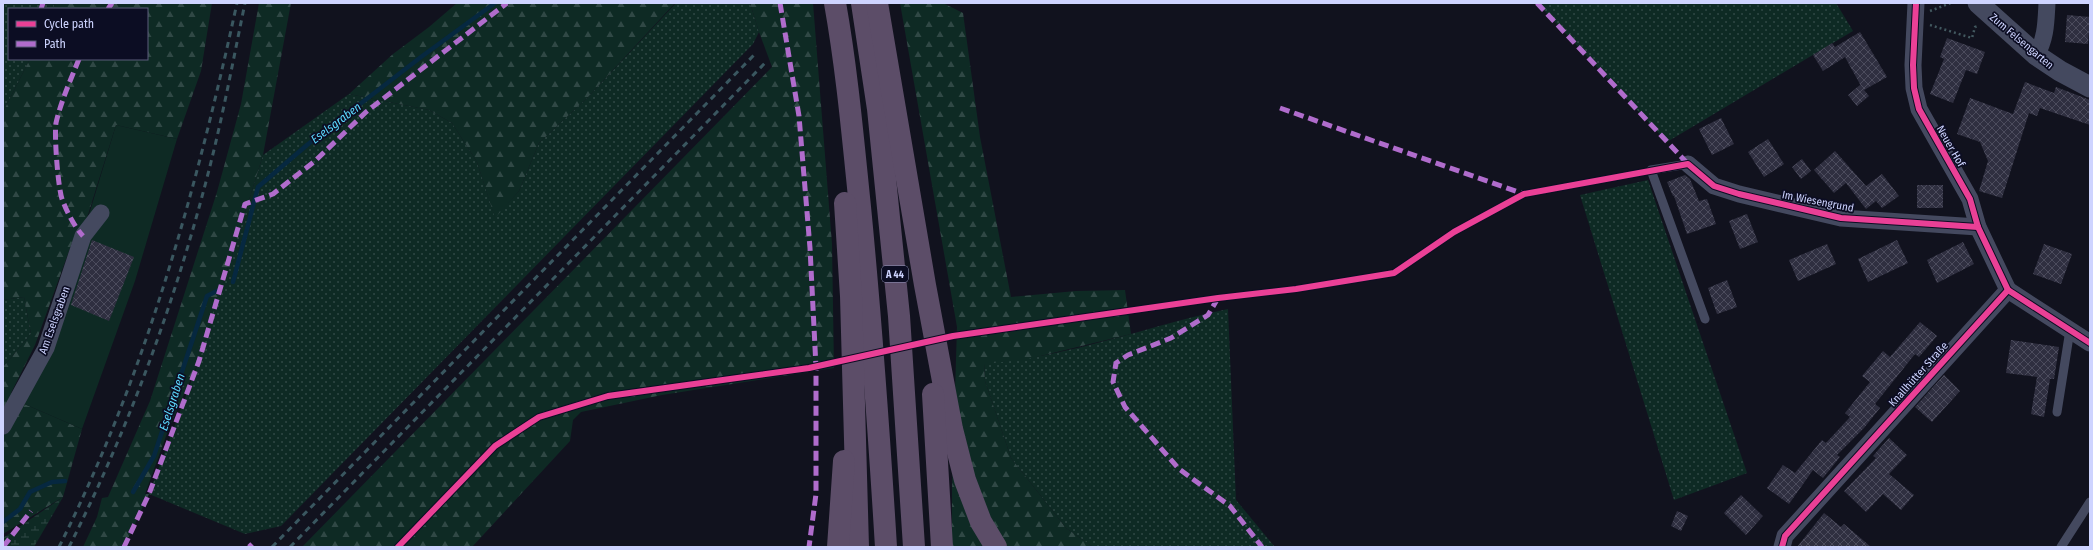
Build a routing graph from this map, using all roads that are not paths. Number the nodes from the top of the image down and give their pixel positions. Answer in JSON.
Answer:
{"nodes":[{"id":1,"x":824,"y":3,"type":"edge"},
{"id":2,"x":835,"y":3,"type":"edge"},
{"id":3,"x":862,"y":3,"type":"edge"},
{"id":4,"x":876,"y":3,"type":"edge"},
{"id":5,"x":1978,"y":3,"type":"edge"},
{"id":6,"x":2047,"y":3,"type":"edge"},
{"id":7,"x":1916,"y":13,"type":"edge"},
{"id":8,"x":2036,"y":55,"type":"junction"},
{"id":9,"x":2090,"y":87,"type":"edge"},
{"id":10,"x":1688,"y":164,"type":"joint"},
{"id":11,"x":101,"y":213,"type":"dead end"},
{"id":12,"x":1978,"y":227,"type":"junction"},
{"id":13,"x":925,"y":285,"type":"junction"},
{"id":14,"x":2008,"y":290,"type":"junction"},
{"id":15,"x":1705,"y":319,"type":"dead end"},
{"id":16,"x":2070,"y":330,"type":"junction"},
{"id":17,"x":2090,"y":343,"type":"edge"},
{"id":18,"x":854,"y":370,"type":"junction"},
{"id":19,"x":2057,"y":412,"type":"dead end"},
{"id":20,"x":3,"y":426,"type":"edge"},
{"id":21,"x":2090,"y":502,"type":"edge"},
{"id":22,"x":838,"y":547,"type":"edge"},
{"id":23,"x":858,"y":547,"type":"edge"},
{"id":24,"x":886,"y":547,"type":"edge"},
{"id":25,"x":914,"y":547,"type":"edge"},
{"id":26,"x":942,"y":547,"type":"edge"},
{"id":27,"x":996,"y":547,"type":"edge"},
{"id":28,"x":1782,"y":547,"type":"edge"},
{"id":29,"x":2061,"y":547,"type":"edge"}],
"edges":[{"from":1,"to":18,"type":"highway"},
{"from":2,"to":24,"type":"highway","number":"A 44"},
{"from":3,"to":25,"type":"highway","number":"A 44"},
{"from":4,"to":13,"type":"highway"},
{"from":5,"to":8,"type":"street","name":"Zum Felsengarten"},
{"from":6,"to":8,"type":"street"},
{"from":7,"to":12,"type":"street","name":"Neuer Hof"},
{"from":8,"to":9,"type":"street","name":"Zum Felsengarten"},
{"from":10,"to":12,"type":"street","name":"Im Wiesengrund"},
{"from":10,"to":15,"type":"lane"},
{"from":11,"to":20,"type":"street","name":"Am Eselsgraben"},
{"from":12,"to":14,"type":"street","name":"Neuer Hof"},
{"from":13,"to":26,"type":"highway"},
{"from":13,"to":27,"type":"highway"},
{"from":14,"to":16,"type":"street"},
{"from":14,"to":28,"type":"street","name":"Knallhütter Straße"},
{"from":16,"to":17,"type":"street"},
{"from":16,"to":19,"type":"lane"},
{"from":18,"to":22,"type":"highway"},
{"from":18,"to":23,"type":"highway"},
{"from":21,"to":29,"type":"lane"}]}
